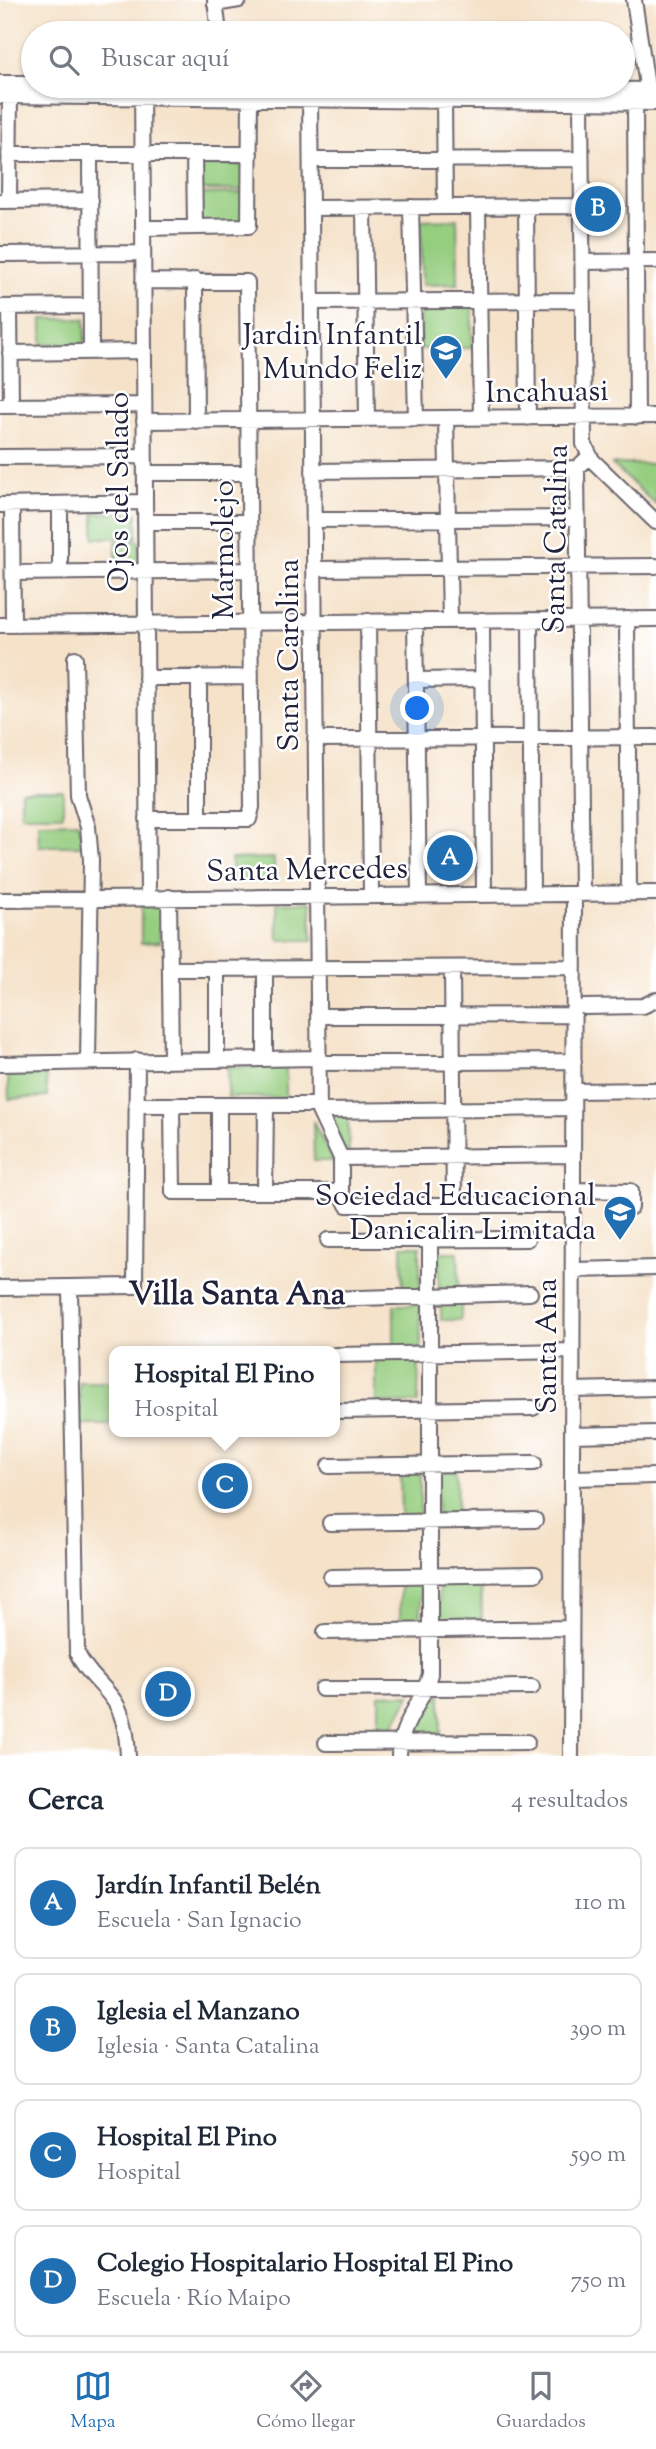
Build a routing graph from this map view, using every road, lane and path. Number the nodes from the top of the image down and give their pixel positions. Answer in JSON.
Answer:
{"nodes":[{"id":1,"x":239,"y":0,"type":"edge"},
{"id":2,"x":634,"y":0,"type":"edge"},
{"id":3,"x":215,"y":2,"type":"edge"},
{"id":4,"x":217,"y":21,"type":"edge"},
{"id":5,"x":0,"y":83,"type":"edge"},
{"id":6,"x":21,"y":83,"type":"edge"},
{"id":7,"x":5,"y":96,"type":"edge"},
{"id":8,"x":142,"y":98,"type":"edge"},
{"id":9,"x":250,"y":98,"type":"edge"},
{"id":10,"x":319,"y":98,"type":"edge"},
{"id":11,"x":382,"y":98,"type":"edge"},
{"id":12,"x":649,"y":98,"type":"edge"},
{"id":13,"x":444,"y":101,"type":"junction"},
{"id":14,"x":581,"y":102,"type":"junction"},
{"id":15,"x":9,"y":154,"type":"junction"},
{"id":16,"x":90,"y":154,"type":"junction"},
{"id":17,"x":142,"y":154,"type":"junction"},
{"id":18,"x":194,"y":154,"type":"junction"},
{"id":19,"x":250,"y":154,"type":"junction"},
{"id":20,"x":581,"y":159,"type":"junction"},
{"id":21,"x":311,"y":160,"type":"junction"},
{"id":22,"x":445,"y":160,"type":"junction"},
{"id":23,"x":91,"y":200,"type":"junction"},
{"id":24,"x":5,"y":201,"type":"edge"},
{"id":25,"x":526,"y":206,"type":"junction"},
{"id":26,"x":581,"y":206,"type":"junction"},
{"id":27,"x":411,"y":207,"type":"junction"},
{"id":28,"x":445,"y":207,"type":"junction"},
{"id":29,"x":478,"y":207,"type":"junction"},
{"id":30,"x":311,"y":208,"type":"junction"},
{"id":31,"x":364,"y":208,"type":"junction"},
{"id":32,"x":195,"y":227,"type":"junction"},
{"id":33,"x":143,"y":228,"type":"junction"},
{"id":34,"x":91,"y":253,"type":"junction"},
{"id":35,"x":143,"y":253,"type":"junction"},
{"id":36,"x":0,"y":254,"type":"edge"},
{"id":37,"x":636,"y":261,"type":"junction"},
{"id":38,"x":656,"y":261,"type":"edge"},
{"id":39,"x":582,"y":262,"type":"junction"},
{"id":40,"x":195,"y":280,"type":"junction"},
{"id":41,"x":143,"y":281,"type":"junction"},
{"id":42,"x":479,"y":300,"type":"junction"},
{"id":43,"x":527,"y":300,"type":"junction"},
{"id":44,"x":582,"y":300,"type":"junction"},
{"id":45,"x":413,"y":301,"type":"junction"},
{"id":46,"x":312,"y":302,"type":"junction"},
{"id":47,"x":366,"y":302,"type":"junction"},
{"id":48,"x":91,"y":306,"type":"junction"},
{"id":49,"x":5,"y":307,"type":"edge"},
{"id":50,"x":144,"y":351,"type":"junction"},
{"id":51,"x":91,"y":352,"type":"junction"},
{"id":52,"x":10,"y":353,"type":"junction"},
{"id":53,"x":144,"y":405,"type":"junction"},
{"id":54,"x":5,"y":406,"type":"edge"},
{"id":55,"x":656,"y":416,"type":"edge"},
{"id":56,"x":583,"y":417,"type":"junction"},
{"id":57,"x":637,"y":417,"type":"junction"},
{"id":58,"x":481,"y":418,"type":"junction"},
{"id":59,"x":528,"y":418,"type":"junction"},
{"id":60,"x":368,"y":419,"type":"junction"},
{"id":61,"x":415,"y":419,"type":"junction"},
{"id":62,"x":446,"y":419,"type":"junction"},
{"id":63,"x":248,"y":420,"type":"junction"},
{"id":64,"x":313,"y":420,"type":"junction"},
{"id":65,"x":144,"y":421,"type":"junction"},
{"id":66,"x":196,"y":421,"type":"junction"},
{"id":67,"x":144,"y":456,"type":"junction"},
{"id":68,"x":0,"y":457,"type":"edge"},
{"id":69,"x":589,"y":457,"type":"junction"},
{"id":70,"x":578,"y":468,"type":"junction"},
{"id":71,"x":447,"y":470,"type":"junction"},
{"id":72,"x":313,"y":471,"type":"junction"},
{"id":73,"x":145,"y":473,"type":"junction"},
{"id":74,"x":249,"y":473,"type":"junction"},
{"id":75,"x":145,"y":502,"type":"junction"},
{"id":76,"x":60,"y":504,"type":"junction"},
{"id":77,"x":6,"y":505,"type":"edge"},
{"id":78,"x":578,"y":518,"type":"junction"},
{"id":79,"x":448,"y":519,"type":"junction"},
{"id":80,"x":314,"y":520,"type":"junction"},
{"id":81,"x":145,"y":522,"type":"junction"},
{"id":82,"x":249,"y":522,"type":"junction"},
{"id":83,"x":656,"y":522,"type":"edge"},
{"id":84,"x":656,"y":566,"type":"edge"},
{"id":85,"x":578,"y":567,"type":"junction"},
{"id":86,"x":449,"y":568,"type":"junction"},
{"id":87,"x":314,"y":569,"type":"junction"},
{"id":88,"x":249,"y":570,"type":"junction"},
{"id":89,"x":145,"y":571,"type":"junction"},
{"id":90,"x":60,"y":572,"type":"junction"},
{"id":91,"x":13,"y":573,"type":"junction"},
{"id":92,"x":579,"y":619,"type":"junction"},
{"id":93,"x":627,"y":619,"type":"junction"},
{"id":94,"x":656,"y":619,"type":"edge"},
{"id":95,"x":482,"y":620,"type":"junction"},
{"id":96,"x":530,"y":620,"type":"junction"},
{"id":97,"x":368,"y":621,"type":"junction"},
{"id":98,"x":415,"y":621,"type":"junction"},
{"id":99,"x":450,"y":621,"type":"junction"},
{"id":100,"x":250,"y":622,"type":"junction"},
{"id":101,"x":314,"y":622,"type":"junction"},
{"id":102,"x":146,"y":624,"type":"junction"},
{"id":103,"x":6,"y":625,"type":"edge"},
{"id":104,"x":75,"y":658,"type":"dead end"},
{"id":105,"x":199,"y":677,"type":"junction"},
{"id":106,"x":250,"y":677,"type":"junction"},
{"id":107,"x":146,"y":678,"type":"junction"},
{"id":108,"x":482,"y":679,"type":"junction"},
{"id":109,"x":416,"y":680,"type":"junction"},
{"id":110,"x":531,"y":737,"type":"junction"},
{"id":111,"x":580,"y":737,"type":"junction"},
{"id":112,"x":628,"y":737,"type":"junction"},
{"id":113,"x":656,"y":737,"type":"edge"},
{"id":114,"x":369,"y":738,"type":"junction"},
{"id":115,"x":417,"y":738,"type":"junction"},
{"id":116,"x":482,"y":738,"type":"junction"},
{"id":117,"x":315,"y":739,"type":"junction"},
{"id":118,"x":199,"y":819,"type":"junction"},
{"id":119,"x":147,"y":820,"type":"junction"},
{"id":120,"x":629,"y":893,"type":"junction"},
{"id":121,"x":656,"y":893,"type":"edge"},
{"id":122,"x":419,"y":894,"type":"junction"},
{"id":123,"x":484,"y":894,"type":"junction"},
{"id":124,"x":533,"y":894,"type":"junction"},
{"id":125,"x":578,"y":894,"type":"junction"},
{"id":126,"x":317,"y":895,"type":"junction"},
{"id":127,"x":371,"y":895,"type":"junction"},
{"id":128,"x":169,"y":897,"type":"junction"},
{"id":129,"x":90,"y":898,"type":"junction"},
{"id":130,"x":148,"y":898,"type":"junction"},
{"id":131,"x":0,"y":900,"type":"edge"},
{"id":132,"x":574,"y":967,"type":"junction"},
{"id":133,"x":452,"y":968,"type":"junction"},
{"id":134,"x":170,"y":969,"type":"junction"},
{"id":135,"x":217,"y":969,"type":"junction"},
{"id":136,"x":265,"y":969,"type":"junction"},
{"id":137,"x":317,"y":969,"type":"junction"},
{"id":138,"x":656,"y":1000,"type":"edge"},
{"id":139,"x":580,"y":1011,"type":"junction"},
{"id":140,"x":318,"y":1016,"type":"junction"},
{"id":141,"x":452,"y":1016,"type":"junction"},
{"id":142,"x":217,"y":1059,"type":"junction"},
{"id":143,"x":265,"y":1059,"type":"junction"},
{"id":144,"x":137,"y":1060,"type":"junction"},
{"id":145,"x":171,"y":1060,"type":"junction"},
{"id":146,"x":318,"y":1060,"type":"junction"},
{"id":147,"x":574,"y":1061,"type":"junction"},
{"id":148,"x":88,"y":1062,"type":"junction"},
{"id":149,"x":453,"y":1062,"type":"junction"},
{"id":150,"x":0,"y":1064,"type":"edge"},
{"id":151,"x":656,"y":1090,"type":"edge"},
{"id":152,"x":573,"y":1091,"type":"junction"},
{"id":153,"x":136,"y":1105,"type":"junction"},
{"id":154,"x":172,"y":1105,"type":"junction"},
{"id":155,"x":219,"y":1105,"type":"junction"},
{"id":156,"x":265,"y":1105,"type":"junction"},
{"id":157,"x":319,"y":1108,"type":"junction"},
{"id":158,"x":573,"y":1108,"type":"junction"},
{"id":159,"x":453,"y":1109,"type":"junction"},
{"id":160,"x":573,"y":1155,"type":"junction"},
{"id":161,"x":453,"y":1157,"type":"junction"},
{"id":162,"x":341,"y":1158,"type":"junction"},
{"id":163,"x":219,"y":1192,"type":"junction"},
{"id":164,"x":265,"y":1192,"type":"junction"},
{"id":165,"x":573,"y":1197,"type":"junction"},
{"id":166,"x":344,"y":1199,"type":"junction"},
{"id":167,"x":454,"y":1205,"type":"junction"},
{"id":168,"x":631,"y":1207,"type":"dead end"},
{"id":169,"x":527,"y":1239,"type":"dead end"},
{"id":170,"x":328,"y":1240,"type":"dead end"},
{"id":171,"x":430,"y":1240,"type":"junction"},
{"id":172,"x":656,"y":1268,"type":"edge"},
{"id":173,"x":573,"y":1269,"type":"junction"},
{"id":174,"x":0,"y":1288,"type":"edge"},
{"id":175,"x":70,"y":1288,"type":"junction"},
{"id":176,"x":530,"y":1293,"type":"dead end"},
{"id":177,"x":430,"y":1296,"type":"junction"},
{"id":178,"x":326,"y":1299,"type":"dead end"},
{"id":179,"x":572,"y":1351,"type":"junction"},
{"id":180,"x":430,"y":1353,"type":"junction"},
{"id":181,"x":340,"y":1355,"type":"edge"},
{"id":182,"x":656,"y":1388,"type":"edge"},
{"id":183,"x":572,"y":1390,"type":"junction"},
{"id":184,"x":533,"y":1408,"type":"dead end"},
{"id":185,"x":430,"y":1410,"type":"junction"},
{"id":186,"x":340,"y":1411,"type":"edge"},
{"id":187,"x":656,"y":1433,"type":"edge"},
{"id":188,"x":572,"y":1435,"type":"junction"},
{"id":189,"x":534,"y":1463,"type":"dead end"},
{"id":190,"x":430,"y":1465,"type":"junction"},
{"id":191,"x":329,"y":1466,"type":"dead end"},
{"id":192,"x":656,"y":1476,"type":"edge"},
{"id":193,"x":572,"y":1478,"type":"junction"},
{"id":194,"x":535,"y":1520,"type":"dead end"},
{"id":195,"x":430,"y":1522,"type":"junction"},
{"id":196,"x":330,"y":1523,"type":"dead end"},
{"id":197,"x":536,"y":1574,"type":"dead end"},
{"id":198,"x":431,"y":1576,"type":"junction"},
{"id":199,"x":331,"y":1577,"type":"dead end"},
{"id":200,"x":571,"y":1628,"type":"junction"},
{"id":201,"x":431,"y":1630,"type":"junction"},
{"id":202,"x":325,"y":1632,"type":"dead end"},
{"id":203,"x":532,"y":1687,"type":"dead end"},
{"id":204,"x":427,"y":1688,"type":"junction"},
{"id":205,"x":322,"y":1689,"type":"dead end"},
{"id":206,"x":123,"y":1720,"type":"junction"},
{"id":207,"x":527,"y":1742,"type":"dead end"},
{"id":208,"x":326,"y":1743,"type":"dead end"},
{"id":209,"x":399,"y":1749,"type":"edge"},
{"id":210,"x":120,"y":1756,"type":"edge"},
{"id":211,"x":128,"y":1756,"type":"edge"},
{"id":212,"x":570,"y":1756,"type":"edge"}],
"edges":[{"from":1,"to":3,"type":"street"},
{"from":2,"to":12,"type":"street"},
{"from":3,"to":4,"type":"street"},
{"from":5,"to":6,"type":"street"},
{"from":7,"to":15,"type":"street"},
{"from":8,"to":17,"type":"street","name":"Ojos del Salado"},
{"from":9,"to":19,"type":"street"},
{"from":10,"to":21,"type":"street","name":"Santa Carolina"},
{"from":11,"to":13,"type":"street"},
{"from":12,"to":14,"type":"street"},
{"from":12,"to":37,"type":"street"},
{"from":13,"to":14,"type":"street"},
{"from":13,"to":22,"type":"street"},
{"from":14,"to":20,"type":"street","name":"Santa Catalina"},
{"from":15,"to":16,"type":"street"},
{"from":15,"to":24,"type":"street"},
{"from":16,"to":17,"type":"street"},
{"from":16,"to":23,"type":"street"},
{"from":17,"to":18,"type":"street"},
{"from":17,"to":33,"type":"street","name":"Ojos del Salado"},
{"from":18,"to":19,"type":"street"},
{"from":18,"to":32,"type":"street"},
{"from":19,"to":32,"type":"street"},
{"from":20,"to":22,"type":"street"},
{"from":20,"to":26,"type":"street","name":"Santa Catalina"},
{"from":21,"to":22,"type":"street"},
{"from":21,"to":30,"type":"street","name":"Santa Carolina"},
{"from":22,"to":28,"type":"street"},
{"from":23,"to":24,"type":"street"},
{"from":23,"to":34,"type":"street"},
{"from":25,"to":26,"type":"street"},
{"from":25,"to":29,"type":"street"},
{"from":25,"to":43,"type":"street"},
{"from":26,"to":39,"type":"street","name":"Santa Catalina"},
{"from":27,"to":28,"type":"street"},
{"from":27,"to":31,"type":"street"},
{"from":27,"to":45,"type":"street"},
{"from":28,"to":29,"type":"street"},
{"from":29,"to":42,"type":"street"},
{"from":30,"to":31,"type":"street"},
{"from":30,"to":46,"type":"street","name":"Santa Carolina"},
{"from":31,"to":47,"type":"street"},
{"from":32,"to":33,"type":"street"},
{"from":33,"to":35,"type":"street","name":"Ojos del Salado"},
{"from":34,"to":35,"type":"street"},
{"from":34,"to":36,"type":"street"},
{"from":34,"to":48,"type":"street"},
{"from":35,"to":41,"type":"street","name":"Ojos del Salado"},
{"from":37,"to":38,"type":"street"},
{"from":37,"to":39,"type":"street"},
{"from":37,"to":57,"type":"street"},
{"from":39,"to":44,"type":"street","name":"Santa Catalina"},
{"from":40,"to":41,"type":"street"},
{"from":40,"to":63,"type":"street","name":"Marmolejo"},
{"from":40,"to":66,"type":"street"},
{"from":41,"to":50,"type":"street","name":"Ojos del Salado"},
{"from":42,"to":43,"type":"street"},
{"from":42,"to":45,"type":"street"},
{"from":42,"to":58,"type":"street"},
{"from":43,"to":44,"type":"street"},
{"from":43,"to":59,"type":"street"},
{"from":44,"to":56,"type":"street","name":"Santa Catalina"},
{"from":45,"to":47,"type":"street"},
{"from":45,"to":61,"type":"street"},
{"from":46,"to":47,"type":"street"},
{"from":46,"to":64,"type":"street","name":"Santa Carolina"},
{"from":47,"to":60,"type":"street"},
{"from":48,"to":49,"type":"street"},
{"from":48,"to":51,"type":"street"},
{"from":49,"to":52,"type":"street"},
{"from":50,"to":51,"type":"street"},
{"from":50,"to":53,"type":"street","name":"Ojos del Salado"},
{"from":51,"to":52,"type":"street"},
{"from":52,"to":54,"type":"street"},
{"from":53,"to":54,"type":"street"},
{"from":53,"to":65,"type":"street","name":"Ojos del Salado"},
{"from":55,"to":57,"type":"street","name":"Incahuasi"},
{"from":56,"to":57,"type":"street","name":"Incahuasi"},
{"from":56,"to":59,"type":"street","name":"Incahuasi"},
{"from":56,"to":69,"type":"street","name":"Santa Catalina"},
{"from":58,"to":59,"type":"street","name":"Incahuasi"},
{"from":58,"to":62,"type":"street","name":"Incahuasi"},
{"from":60,"to":61,"type":"street","name":"Incahuasi"},
{"from":60,"to":64,"type":"street","name":"Incahuasi"},
{"from":61,"to":62,"type":"street","name":"Incahuasi"},
{"from":62,"to":71,"type":"street"},
{"from":63,"to":64,"type":"street","name":"Incahuasi"},
{"from":63,"to":66,"type":"street","name":"Incahuasi"},
{"from":63,"to":74,"type":"street","name":"Marmolejo"},
{"from":64,"to":72,"type":"street","name":"Santa Carolina"},
{"from":65,"to":66,"type":"street","name":"Incahuasi"},
{"from":65,"to":67,"type":"street","name":"Ojos del Salado"},
{"from":67,"to":68,"type":"street"},
{"from":67,"to":73,"type":"street","name":"Ojos del Salado"},
{"from":69,"to":70,"type":"street","name":"Santa Catalina"},
{"from":69,"to":83,"type":"street"},
{"from":70,"to":71,"type":"street"},
{"from":70,"to":78,"type":"street","name":"Santa Catalina"},
{"from":71,"to":72,"type":"street"},
{"from":71,"to":79,"type":"street"},
{"from":72,"to":80,"type":"street","name":"Santa Carolina"},
{"from":73,"to":74,"type":"street"},
{"from":73,"to":75,"type":"street","name":"Ojos del Salado"},
{"from":74,"to":82,"type":"street","name":"Marmolejo"},
{"from":75,"to":76,"type":"street"},
{"from":75,"to":81,"type":"street","name":"Ojos del Salado"},
{"from":76,"to":77,"type":"street"},
{"from":76,"to":90,"type":"street"},
{"from":77,"to":91,"type":"street"},
{"from":78,"to":79,"type":"street"},
{"from":78,"to":85,"type":"street","name":"Santa Catalina"},
{"from":79,"to":80,"type":"street"},
{"from":79,"to":86,"type":"street"},
{"from":80,"to":87,"type":"street","name":"Santa Carolina"},
{"from":81,"to":82,"type":"street"},
{"from":81,"to":89,"type":"street","name":"Ojos del Salado"},
{"from":82,"to":88,"type":"street","name":"Marmolejo"},
{"from":84,"to":85,"type":"street"},
{"from":85,"to":86,"type":"street"},
{"from":85,"to":92,"type":"street","name":"Santa Catalina"},
{"from":86,"to":87,"type":"street"},
{"from":86,"to":99,"type":"street"},
{"from":87,"to":101,"type":"street","name":"Santa Carolina"},
{"from":88,"to":89,"type":"street"},
{"from":88,"to":100,"type":"street","name":"Marmolejo"},
{"from":89,"to":90,"type":"street"},
{"from":89,"to":102,"type":"street","name":"Ojos del Salado"},
{"from":90,"to":91,"type":"street"},
{"from":91,"to":103,"type":"street"},
{"from":92,"to":93,"type":"street"},
{"from":92,"to":96,"type":"street"},
{"from":92,"to":111,"type":"street","name":"Santa Catalina"},
{"from":93,"to":94,"type":"street"},
{"from":93,"to":112,"type":"street"},
{"from":95,"to":96,"type":"street"},
{"from":95,"to":99,"type":"street"},
{"from":95,"to":108,"type":"street"},
{"from":96,"to":110,"type":"street"},
{"from":97,"to":98,"type":"street"},
{"from":97,"to":101,"type":"street"},
{"from":97,"to":114,"type":"street"},
{"from":98,"to":99,"type":"street"},
{"from":98,"to":109,"type":"street"},
{"from":100,"to":101,"type":"street"},
{"from":100,"to":102,"type":"street"},
{"from":100,"to":106,"type":"street","name":"Marmolejo"},
{"from":101,"to":117,"type":"street","name":"Santa Carolina"},
{"from":102,"to":103,"type":"street"},
{"from":102,"to":107,"type":"street","name":"Ojos del Salado"},
{"from":104,"to":129,"type":"street"},
{"from":105,"to":106,"type":"street"},
{"from":105,"to":107,"type":"street"},
{"from":105,"to":118,"type":"street"},
{"from":106,"to":118,"type":"street","name":"Marmolejo"},
{"from":107,"to":119,"type":"street","name":"Ojos del Salado"},
{"from":108,"to":109,"type":"street"},
{"from":108,"to":116,"type":"street"},
{"from":109,"to":115,"type":"street"},
{"from":110,"to":111,"type":"street"},
{"from":110,"to":116,"type":"street"},
{"from":110,"to":124,"type":"street"},
{"from":111,"to":112,"type":"street"},
{"from":111,"to":125,"type":"street","name":"Santa Catalina"},
{"from":112,"to":113,"type":"street"},
{"from":112,"to":120,"type":"street"},
{"from":114,"to":115,"type":"street"},
{"from":114,"to":117,"type":"street"},
{"from":114,"to":127,"type":"street"},
{"from":115,"to":116,"type":"street"},
{"from":115,"to":122,"type":"street"},
{"from":116,"to":123,"type":"street"},
{"from":117,"to":126,"type":"street","name":"Santa Carolina"},
{"from":118,"to":119,"type":"street"},
{"from":119,"to":130,"type":"street","name":"Ojos del Salado"},
{"from":120,"to":121,"type":"street","name":"Santa Mercedes"},
{"from":120,"to":125,"type":"street","name":"Santa Mercedes"},
{"from":122,"to":123,"type":"street","name":"Santa Mercedes"},
{"from":122,"to":127,"type":"street","name":"Santa Mercedes"},
{"from":123,"to":124,"type":"street","name":"Santa Mercedes"},
{"from":124,"to":125,"type":"street","name":"Santa Mercedes"},
{"from":125,"to":132,"type":"street","name":"Santa Ana"},
{"from":126,"to":127,"type":"street","name":"Santa Mercedes"},
{"from":126,"to":128,"type":"street","name":"Santa Mercedes"},
{"from":126,"to":137,"type":"street","name":"Santa Carolina"},
{"from":128,"to":130,"type":"street","name":"Santa Mercedes"},
{"from":128,"to":134,"type":"street"},
{"from":129,"to":130,"type":"street","name":"Santa Mercedes"},
{"from":129,"to":131,"type":"street","name":"Santa Mercedes"},
{"from":129,"to":148,"type":"street"},
{"from":132,"to":133,"type":"street"},
{"from":132,"to":139,"type":"street","name":"Santa Ana"},
{"from":133,"to":137,"type":"street"},
{"from":133,"to":141,"type":"street"},
{"from":134,"to":135,"type":"street"},
{"from":134,"to":145,"type":"street"},
{"from":135,"to":136,"type":"street"},
{"from":135,"to":142,"type":"street"},
{"from":136,"to":137,"type":"street"},
{"from":136,"to":143,"type":"street"},
{"from":137,"to":140,"type":"street","name":"Santa Carolina"},
{"from":138,"to":139,"type":"street"},
{"from":139,"to":141,"type":"street"},
{"from":139,"to":147,"type":"street","name":"Santa Ana"},
{"from":140,"to":141,"type":"street"},
{"from":140,"to":146,"type":"street","name":"Santa Carolina"},
{"from":141,"to":149,"type":"street"},
{"from":142,"to":143,"type":"street"},
{"from":142,"to":145,"type":"street"},
{"from":143,"to":146,"type":"street"},
{"from":144,"to":145,"type":"street"},
{"from":144,"to":148,"type":"street"},
{"from":144,"to":153,"type":"street"},
{"from":146,"to":149,"type":"street"},
{"from":146,"to":157,"type":"street","name":"Santa Carolina"},
{"from":147,"to":149,"type":"street"},
{"from":147,"to":152,"type":"street","name":"Santa Ana"},
{"from":148,"to":150,"type":"street"},
{"from":149,"to":159,"type":"street"},
{"from":151,"to":152,"type":"street"},
{"from":152,"to":158,"type":"street","name":"Santa Ana"},
{"from":153,"to":154,"type":"street"},
{"from":153,"to":175,"type":"street"},
{"from":154,"to":155,"type":"street"},
{"from":154,"to":163,"type":"street"},
{"from":155,"to":156,"type":"street"},
{"from":155,"to":163,"type":"street"},
{"from":156,"to":157,"type":"street"},
{"from":156,"to":164,"type":"street"},
{"from":157,"to":159,"type":"street"},
{"from":157,"to":162,"type":"street","name":"Santa Carolina"},
{"from":158,"to":159,"type":"street"},
{"from":158,"to":160,"type":"street","name":"Santa Ana"},
{"from":159,"to":161,"type":"street"},
{"from":160,"to":161,"type":"street"},
{"from":160,"to":165,"type":"street","name":"Santa Ana"},
{"from":161,"to":162,"type":"street"},
{"from":161,"to":167,"type":"street"},
{"from":162,"to":166,"type":"street","name":"Santa Carolina"},
{"from":163,"to":164,"type":"street"},
{"from":164,"to":166,"type":"street"},
{"from":165,"to":167,"type":"street"},
{"from":165,"to":168,"type":"street"},
{"from":165,"to":173,"type":"street","name":"Santa Ana"},
{"from":166,"to":167,"type":"street"},
{"from":169,"to":171,"type":"street"},
{"from":170,"to":171,"type":"street"},
{"from":171,"to":177,"type":"street"},
{"from":172,"to":173,"type":"street"},
{"from":173,"to":179,"type":"street","name":"Santa Ana"},
{"from":174,"to":175,"type":"street"},
{"from":175,"to":206,"type":"street"},
{"from":176,"to":177,"type":"street"},
{"from":177,"to":178,"type":"street"},
{"from":177,"to":180,"type":"street"},
{"from":179,"to":180,"type":"street"},
{"from":179,"to":183,"type":"street","name":"Santa Ana"},
{"from":180,"to":181,"type":"street"},
{"from":180,"to":185,"type":"street"},
{"from":182,"to":183,"type":"street"},
{"from":183,"to":188,"type":"street","name":"Santa Ana"},
{"from":184,"to":185,"type":"street"},
{"from":185,"to":186,"type":"street"},
{"from":185,"to":190,"type":"street"},
{"from":187,"to":188,"type":"street"},
{"from":188,"to":193,"type":"street","name":"Santa Ana"},
{"from":189,"to":190,"type":"street"},
{"from":190,"to":191,"type":"street"},
{"from":190,"to":195,"type":"street"},
{"from":192,"to":193,"type":"street"},
{"from":193,"to":200,"type":"street","name":"Santa Ana"},
{"from":194,"to":195,"type":"street"},
{"from":195,"to":196,"type":"street"},
{"from":195,"to":198,"type":"street"},
{"from":197,"to":198,"type":"street"},
{"from":198,"to":199,"type":"street"},
{"from":198,"to":201,"type":"street"},
{"from":200,"to":201,"type":"street"},
{"from":200,"to":212,"type":"street","name":"Santa Ana"},
{"from":201,"to":202,"type":"street"},
{"from":201,"to":204,"type":"street"},
{"from":203,"to":204,"type":"street"},
{"from":204,"to":205,"type":"street"},
{"from":204,"to":209,"type":"street"},
{"from":206,"to":210,"type":"street"},
{"from":206,"to":211,"type":"street"},
{"from":207,"to":209,"type":"street"},
{"from":208,"to":209,"type":"street"}]}
